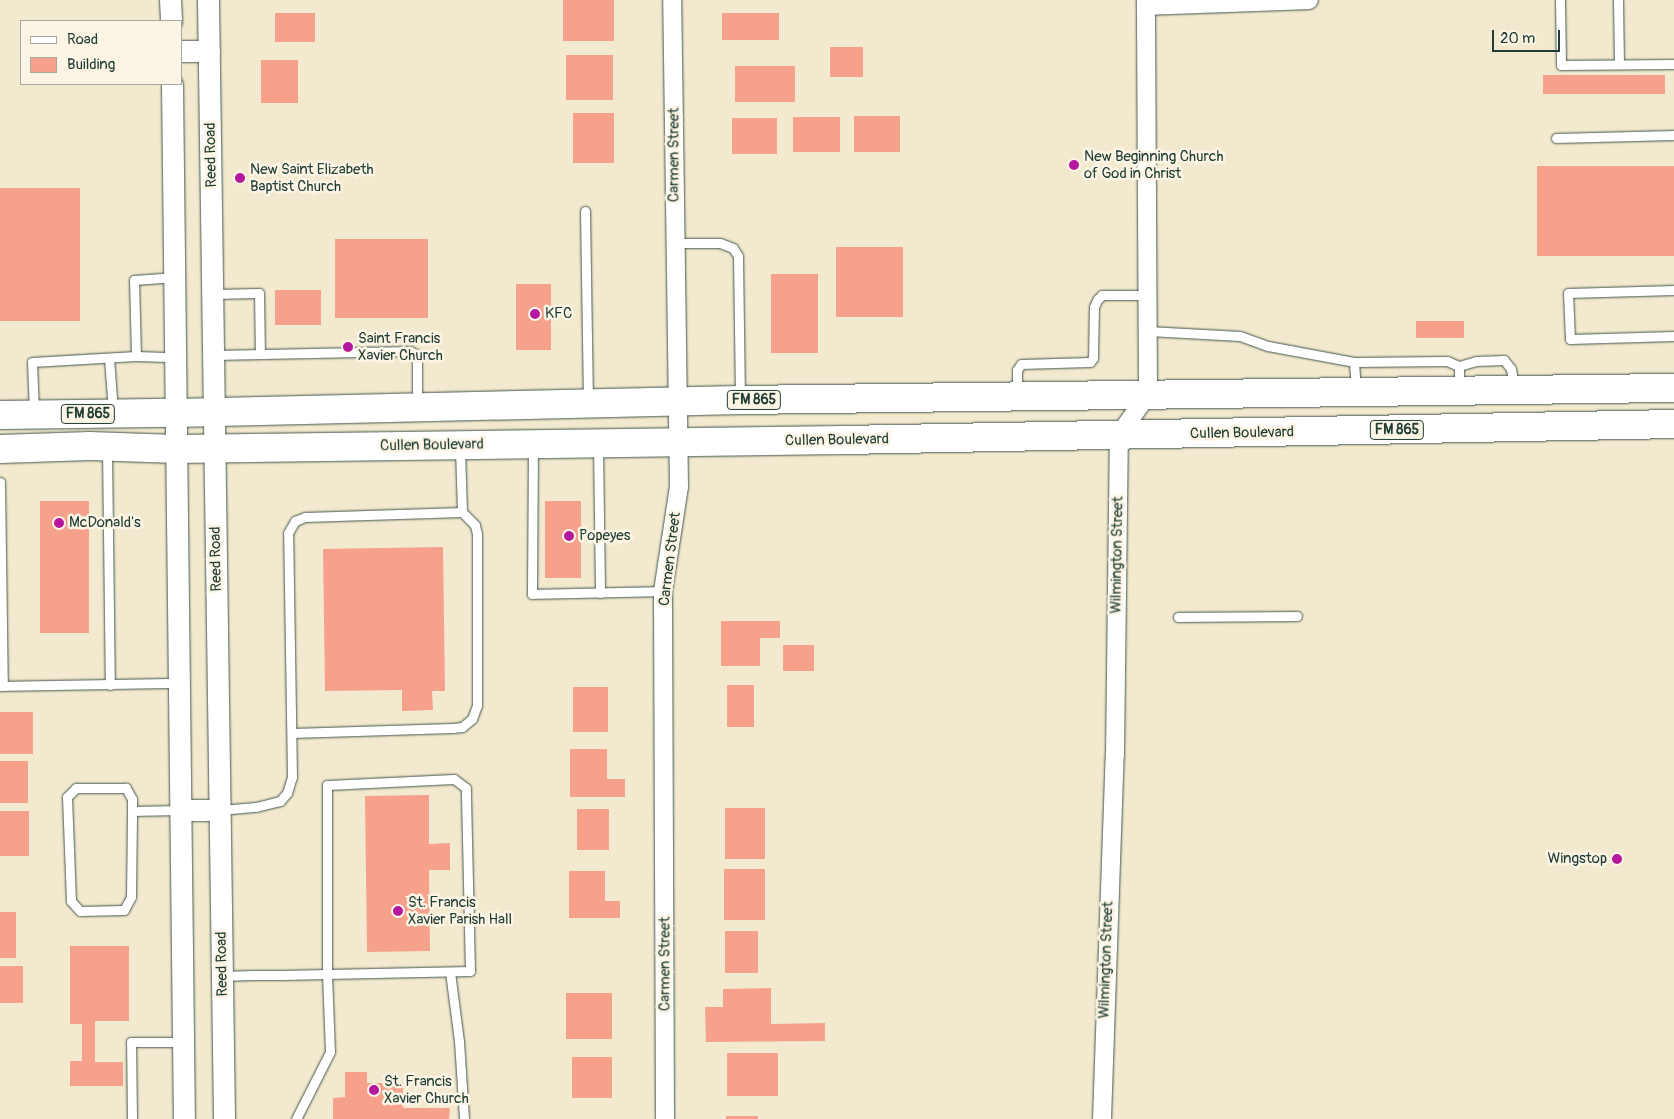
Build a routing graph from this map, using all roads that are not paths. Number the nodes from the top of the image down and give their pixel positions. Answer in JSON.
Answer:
{"nodes":[{"id":1,"x":170,"y":0,"type":"edge"},
{"id":2,"x":208,"y":0,"type":"edge"},
{"id":3,"x":672,"y":0,"type":"edge"},
{"id":4,"x":1309,"y":0,"type":"edge"},
{"id":5,"x":1560,"y":0,"type":"edge"},
{"id":6,"x":1618,"y":0,"type":"edge"},
{"id":7,"x":1146,"y":3,"type":"edge"},
{"id":8,"x":171,"y":20,"type":"edge"},
{"id":9,"x":182,"y":51,"type":"edge"},
{"id":10,"x":209,"y":51,"type":"junction"},
{"id":11,"x":1619,"y":64,"type":"junction"},
{"id":12,"x":1674,"y":64,"type":"edge"},
{"id":13,"x":172,"y":85,"type":"edge"},
{"id":14,"x":1674,"y":135,"type":"edge"},
{"id":15,"x":1556,"y":138,"type":"dead end"},
{"id":16,"x":585,"y":211,"type":"dead end"},
{"id":17,"x":674,"y":243,"type":"junction"},
{"id":18,"x":174,"y":277,"type":"junction"},
{"id":19,"x":1674,"y":290,"type":"edge"},
{"id":20,"x":213,"y":294,"type":"junction"},
{"id":21,"x":1147,"y":295,"type":"junction"},
{"id":22,"x":1148,"y":331,"type":"junction"},
{"id":23,"x":1674,"y":336,"type":"edge"},
{"id":24,"x":260,"y":354,"type":"junction"},
{"id":25,"x":214,"y":355,"type":"junction"},
{"id":26,"x":136,"y":356,"type":"junction"},
{"id":27,"x":174,"y":357,"type":"junction"},
{"id":28,"x":110,"y":358,"type":"junction"},
{"id":29,"x":1354,"y":362,"type":"junction"},
{"id":30,"x":1463,"y":383,"type":"junction"},
{"id":31,"x":1674,"y":388,"type":"edge"},
{"id":32,"x":1148,"y":394,"type":"junction"},
{"id":33,"x":1357,"y":394,"type":"junction"},
{"id":34,"x":1017,"y":396,"type":"junction"},
{"id":35,"x":740,"y":400,"type":"junction"},
{"id":36,"x":678,"y":401,"type":"junction"},
{"id":37,"x":588,"y":403,"type":"junction"},
{"id":38,"x":417,"y":408,"type":"junction"},
{"id":39,"x":215,"y":412,"type":"junction"},
{"id":40,"x":175,"y":413,"type":"junction"},
{"id":41,"x":0,"y":414,"type":"edge"},
{"id":42,"x":34,"y":414,"type":"junction"},
{"id":43,"x":113,"y":414,"type":"junction"},
{"id":44,"x":1674,"y":424,"type":"edge"},
{"id":45,"x":1474,"y":429,"type":"junction"},
{"id":46,"x":1119,"y":436,"type":"junction"},
{"id":47,"x":678,"y":441,"type":"junction"},
{"id":48,"x":598,"y":442,"type":"junction"},
{"id":49,"x":533,"y":443,"type":"junction"},
{"id":50,"x":460,"y":445,"type":"junction"},
{"id":51,"x":107,"y":447,"type":"junction"},
{"id":52,"x":215,"y":448,"type":"junction"},
{"id":53,"x":0,"y":449,"type":"edge"},
{"id":54,"x":176,"y":449,"type":"junction"},
{"id":55,"x":0,"y":482,"type":"edge"},
{"id":56,"x":462,"y":512,"type":"junction"},
{"id":57,"x":663,"y":590,"type":"junction"},
{"id":58,"x":600,"y":594,"type":"junction"},
{"id":59,"x":1297,"y":616,"type":"dead end"},
{"id":60,"x":1178,"y":617,"type":"dead end"},
{"id":61,"x":179,"y":683,"type":"junction"},
{"id":62,"x":110,"y":685,"type":"junction"},
{"id":63,"x":2,"y":686,"type":"edge"},
{"id":64,"x":292,"y":732,"type":"junction"},
{"id":65,"x":182,"y":810,"type":"junction"},
{"id":66,"x":220,"y":810,"type":"junction"},
{"id":67,"x":132,"y":811,"type":"junction"},
{"id":68,"x":450,"y":972,"type":"junction"},
{"id":69,"x":327,"y":974,"type":"junction"},
{"id":70,"x":222,"y":976,"type":"junction"},
{"id":71,"x":184,"y":1042,"type":"junction"},
{"id":72,"x":132,"y":1119,"type":"edge"},
{"id":73,"x":184,"y":1119,"type":"edge"},
{"id":74,"x":224,"y":1119,"type":"edge"},
{"id":75,"x":296,"y":1119,"type":"edge"},
{"id":76,"x":464,"y":1119,"type":"edge"},
{"id":77,"x":665,"y":1119,"type":"edge"},
{"id":78,"x":1102,"y":1119,"type":"edge"}],
"edges":[{"from":1,"to":8,"type":"street"},
{"from":2,"to":10,"type":"street","name":"Reed Road"},
{"from":3,"to":17,"type":"street","name":"Carmen Street"},
{"from":4,"to":7,"type":"street"},
{"from":5,"to":11,"type":"lane"},
{"from":6,"to":11,"type":"lane"},
{"from":7,"to":21,"type":"street"},
{"from":9,"to":10,"type":"street"},
{"from":10,"to":20,"type":"street","name":"Reed Road"},
{"from":11,"to":12,"type":"lane"},
{"from":13,"to":18,"type":"street"},
{"from":14,"to":15,"type":"lane"},
{"from":16,"to":37,"type":"lane"},
{"from":17,"to":35,"type":"lane"},
{"from":17,"to":36,"type":"street","name":"Carmen Street"},
{"from":18,"to":26,"type":"lane"},
{"from":18,"to":27,"type":"street"},
{"from":19,"to":23,"type":"lane"},
{"from":20,"to":24,"type":"lane"},
{"from":20,"to":25,"type":"street","name":"Reed Road"},
{"from":21,"to":22,"type":"street"},
{"from":21,"to":34,"type":"lane"},
{"from":22,"to":29,"type":"lane"},
{"from":22,"to":32,"type":"street"},
{"from":24,"to":25,"type":"lane"},
{"from":24,"to":38,"type":"lane"},
{"from":25,"to":39,"type":"street","name":"Reed Road"},
{"from":26,"to":27,"type":"lane"},
{"from":26,"to":28,"type":"lane"},
{"from":27,"to":40,"type":"street"},
{"from":28,"to":42,"type":"lane"},
{"from":28,"to":43,"type":"lane"},
{"from":29,"to":30,"type":"lane"},
{"from":29,"to":33,"type":"lane"},
{"from":30,"to":31,"type":"main road","number":"FM 865"},
{"from":30,"to":33,"type":"main road","number":"FM 865"},
{"from":30,"to":45,"type":"main road"},
{"from":32,"to":33,"type":"main road","number":"FM 865"},
{"from":32,"to":34,"type":"main road","number":"FM 865"},
{"from":32,"to":46,"type":"street"},
{"from":34,"to":35,"type":"main road","number":"FM 865"},
{"from":35,"to":36,"type":"main road","number":"FM 865"},
{"from":36,"to":37,"type":"main road","number":"FM 865"},
{"from":36,"to":47,"type":"street","name":"Carmen Street"},
{"from":37,"to":38,"type":"main road","number":"FM 865"},
{"from":38,"to":39,"type":"main road","number":"FM 865"},
{"from":39,"to":40,"type":"main road","number":"FM 865"},
{"from":39,"to":52,"type":"street","name":"Reed Road"},
{"from":40,"to":43,"type":"main road","number":"FM 865"},
{"from":40,"to":54,"type":"street"},
{"from":41,"to":42,"type":"main road","number":"FM 865"},
{"from":42,"to":43,"type":"main road","number":"FM 865"},
{"from":44,"to":45,"type":"main road","name":"Cullen Boulevard","number":"FM 865"},
{"from":45,"to":46,"type":"main road","name":"Cullen Boulevard","number":"FM 865"},
{"from":46,"to":47,"type":"main road","name":"Cullen Boulevard","number":"FM 865"},
{"from":46,"to":78,"type":"street","name":"Wilmington Street"},
{"from":47,"to":48,"type":"main road","name":"Cullen Boulevard","number":"FM 865"},
{"from":47,"to":57,"type":"street","name":"Carmen Street"},
{"from":48,"to":49,"type":"main road","name":"Cullen Boulevard","number":"FM 865"},
{"from":48,"to":58,"type":"lane"},
{"from":49,"to":50,"type":"main road","name":"Cullen Boulevard","number":"FM 865"},
{"from":49,"to":58,"type":"lane"},
{"from":50,"to":52,"type":"main road","name":"Cullen Boulevard","number":"FM 865"},
{"from":50,"to":56,"type":"lane"},
{"from":51,"to":53,"type":"main road","name":"Cullen Boulevard","number":"FM 865"},
{"from":51,"to":54,"type":"main road","name":"Cullen Boulevard","number":"FM 865"},
{"from":51,"to":62,"type":"lane"},
{"from":52,"to":54,"type":"main road","name":"Cullen Boulevard","number":"FM 865"},
{"from":52,"to":66,"type":"street","name":"Reed Road"},
{"from":54,"to":61,"type":"street"},
{"from":55,"to":63,"type":"lane"},
{"from":56,"to":64,"type":"lane"},
{"from":56,"to":64,"type":"lane"},
{"from":57,"to":58,"type":"lane"},
{"from":57,"to":77,"type":"street","name":"Carmen Street"},
{"from":59,"to":60,"type":"lane"},
{"from":61,"to":62,"type":"lane"},
{"from":61,"to":65,"type":"street"},
{"from":62,"to":63,"type":"lane"},
{"from":64,"to":66,"type":"lane"},
{"from":65,"to":66,"type":"street"},
{"from":65,"to":67,"type":"lane"},
{"from":65,"to":71,"type":"street"},
{"from":66,"to":70,"type":"street","name":"Reed Road"},
{"from":67,"to":67,"type":"lane"},
{"from":68,"to":69,"type":"lane"},
{"from":68,"to":69,"type":"lane"},
{"from":68,"to":76,"type":"lane"},
{"from":69,"to":70,"type":"lane"},
{"from":69,"to":75,"type":"lane"},
{"from":70,"to":74,"type":"street","name":"Reed Road"},
{"from":71,"to":72,"type":"lane"},
{"from":71,"to":73,"type":"street"}]}
